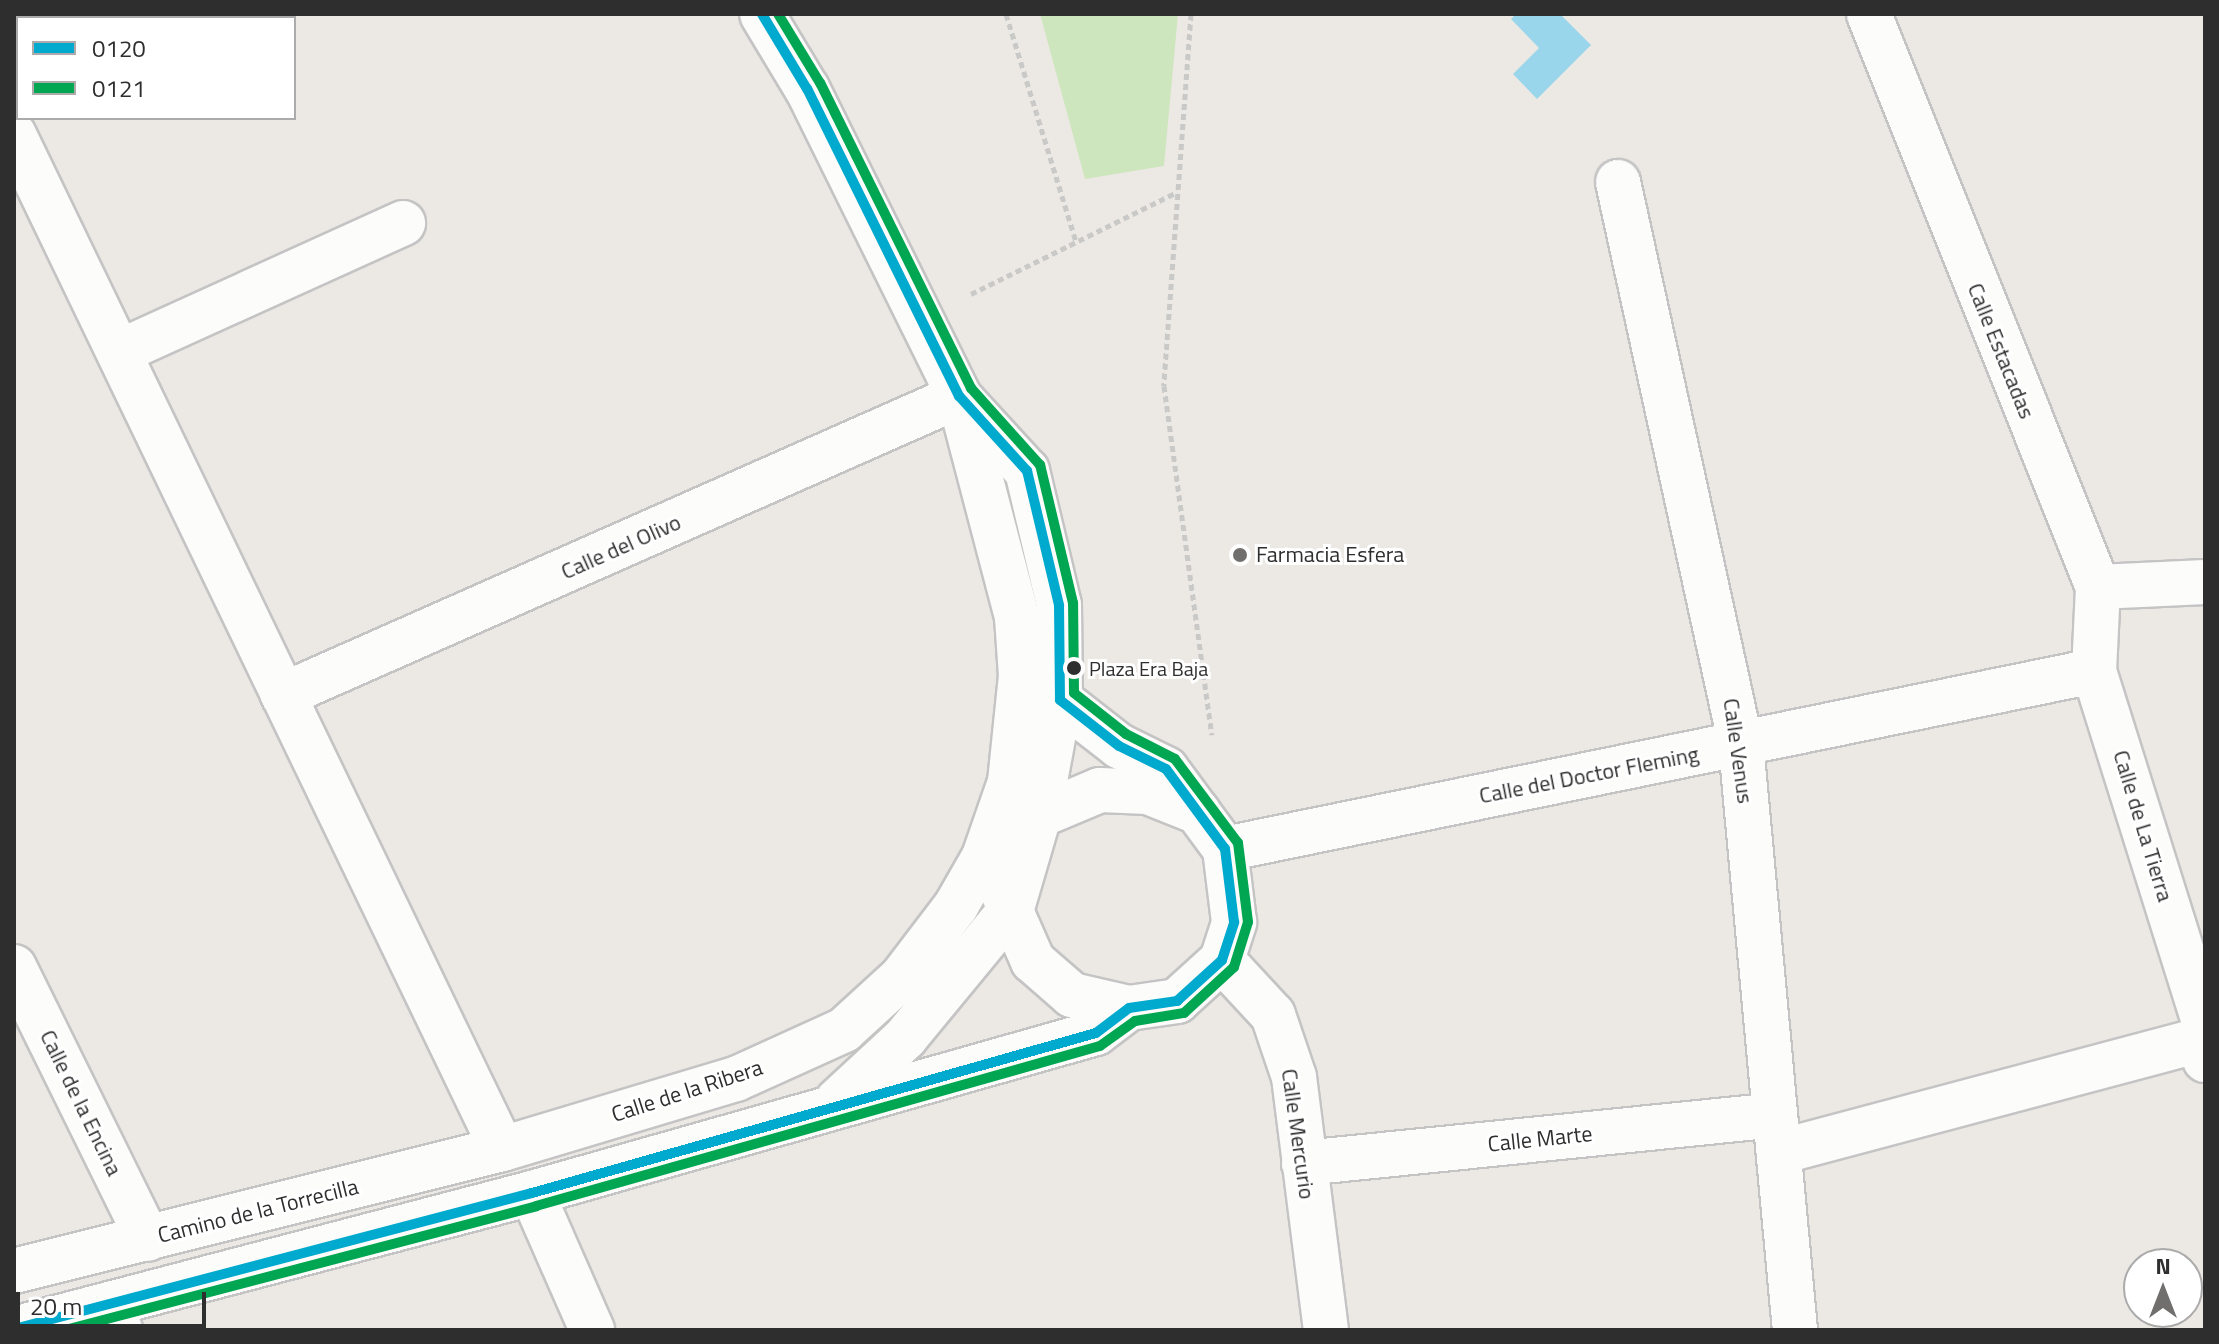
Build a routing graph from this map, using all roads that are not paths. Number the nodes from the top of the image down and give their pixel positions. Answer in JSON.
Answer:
{"nodes":[{"id":1,"x":762,"y":14,"type":"edge"},
{"id":2,"x":1869,"y":14,"type":"edge"},
{"id":3,"x":14,"y":135,"type":"edge"},
{"id":4,"x":1618,"y":182,"type":"dead end"},
{"id":5,"x":403,"y":223,"type":"dead end"},
{"id":6,"x":119,"y":352,"type":"junction"},
{"id":7,"x":959,"y":396,"type":"junction"},
{"id":8,"x":2205,"y":582,"type":"edge"},
{"id":9,"x":2098,"y":587,"type":"junction"},
{"id":10,"x":2094,"y":671,"type":"junction"},
{"id":11,"x":283,"y":695,"type":"junction"},
{"id":12,"x":1060,"y":700,"type":"junction"},
{"id":13,"x":1741,"y":745,"type":"junction"},
{"id":14,"x":1201,"y":813,"type":"junction"},
{"id":15,"x":1038,"y":819,"type":"junction"},
{"id":16,"x":988,"y":844,"type":"junction"},
{"id":17,"x":1225,"y":849,"type":"junction"},
{"id":18,"x":1012,"y":908,"type":"junction"},
{"id":19,"x":1222,"y":960,"type":"junction"},
{"id":20,"x":14,"y":967,"type":"edge"},
{"id":21,"x":1129,"y":1008,"type":"junction"},
{"id":22,"x":2202,"y":1050,"type":"edge"},
{"id":23,"x":831,"y":1106,"type":"junction"},
{"id":24,"x":1777,"y":1134,"type":"junction"},
{"id":25,"x":502,"y":1149,"type":"junction"},
{"id":26,"x":1304,"y":1163,"type":"junction"},
{"id":27,"x":532,"y":1193,"type":"junction"},
{"id":28,"x":148,"y":1239,"type":"junction"},
{"id":29,"x":14,"y":1271,"type":"edge"},
{"id":30,"x":113,"y":1319,"type":"edge"},
{"id":31,"x":14,"y":1329,"type":"edge"},
{"id":32,"x":592,"y":1330,"type":"edge"},
{"id":33,"x":1326,"y":1330,"type":"edge"},
{"id":34,"x":1795,"y":1330,"type":"edge"}],
"edges":[{"from":1,"to":7,"type":"street","name":"Calle de la Ribera"},
{"from":2,"to":9,"type":"street","name":"Calle Estacadas"},
{"from":3,"to":6,"type":"street"},
{"from":4,"to":13,"type":"street","name":"Calle Venus"},
{"from":5,"to":6,"type":"street"},
{"from":6,"to":11,"type":"street"},
{"from":7,"to":11,"type":"street","name":"Calle del Olivo"},
{"from":7,"to":12,"type":"street","name":"Calle de la Ribera"},
{"from":7,"to":16,"type":"street","name":"Calle de la Ribera"},
{"from":8,"to":9,"type":"street"},
{"from":9,"to":10,"type":"street","name":"Calle de La Tierra"},
{"from":10,"to":13,"type":"street","name":"Calle del Doctor Fleming"},
{"from":10,"to":22,"type":"street","name":"Calle de La Tierra"},
{"from":11,"to":25,"type":"street"},
{"from":12,"to":14,"type":"street"},
{"from":12,"to":15,"type":"street","name":"Calle de la Ribera"},
{"from":13,"to":17,"type":"street","name":"Calle del Doctor Fleming"},
{"from":13,"to":24,"type":"street","name":"Calle Venus"},
{"from":14,"to":15,"type":"street"},
{"from":14,"to":17,"type":"street"},
{"from":15,"to":16,"type":"street"},
{"from":15,"to":18,"type":"street"},
{"from":16,"to":18,"type":"street"},
{"from":16,"to":25,"type":"street","name":"Calle de la Ribera"},
{"from":17,"to":19,"type":"street"},
{"from":18,"to":21,"type":"street"},
{"from":18,"to":23,"type":"street"},
{"from":19,"to":21,"type":"street"},
{"from":19,"to":26,"type":"street","name":"Calle Mercurio"},
{"from":20,"to":28,"type":"street","name":"Calle de la Encina"},
{"from":21,"to":23,"type":"street"},
{"from":22,"to":24,"type":"street","name":"Calle Marte"},
{"from":23,"to":27,"type":"street"},
{"from":24,"to":26,"type":"street","name":"Calle Marte"},
{"from":24,"to":34,"type":"street","name":"Calle Venus"},
{"from":25,"to":28,"type":"street","name":"Camino de la Torrecilla"},
{"from":26,"to":33,"type":"street","name":"Calle Mercurio"},
{"from":27,"to":30,"type":"street"},
{"from":27,"to":32,"type":"street"},
{"from":28,"to":29,"type":"street","name":"Camino de la Torrecilla"},
{"from":30,"to":31,"type":"street"}]}
